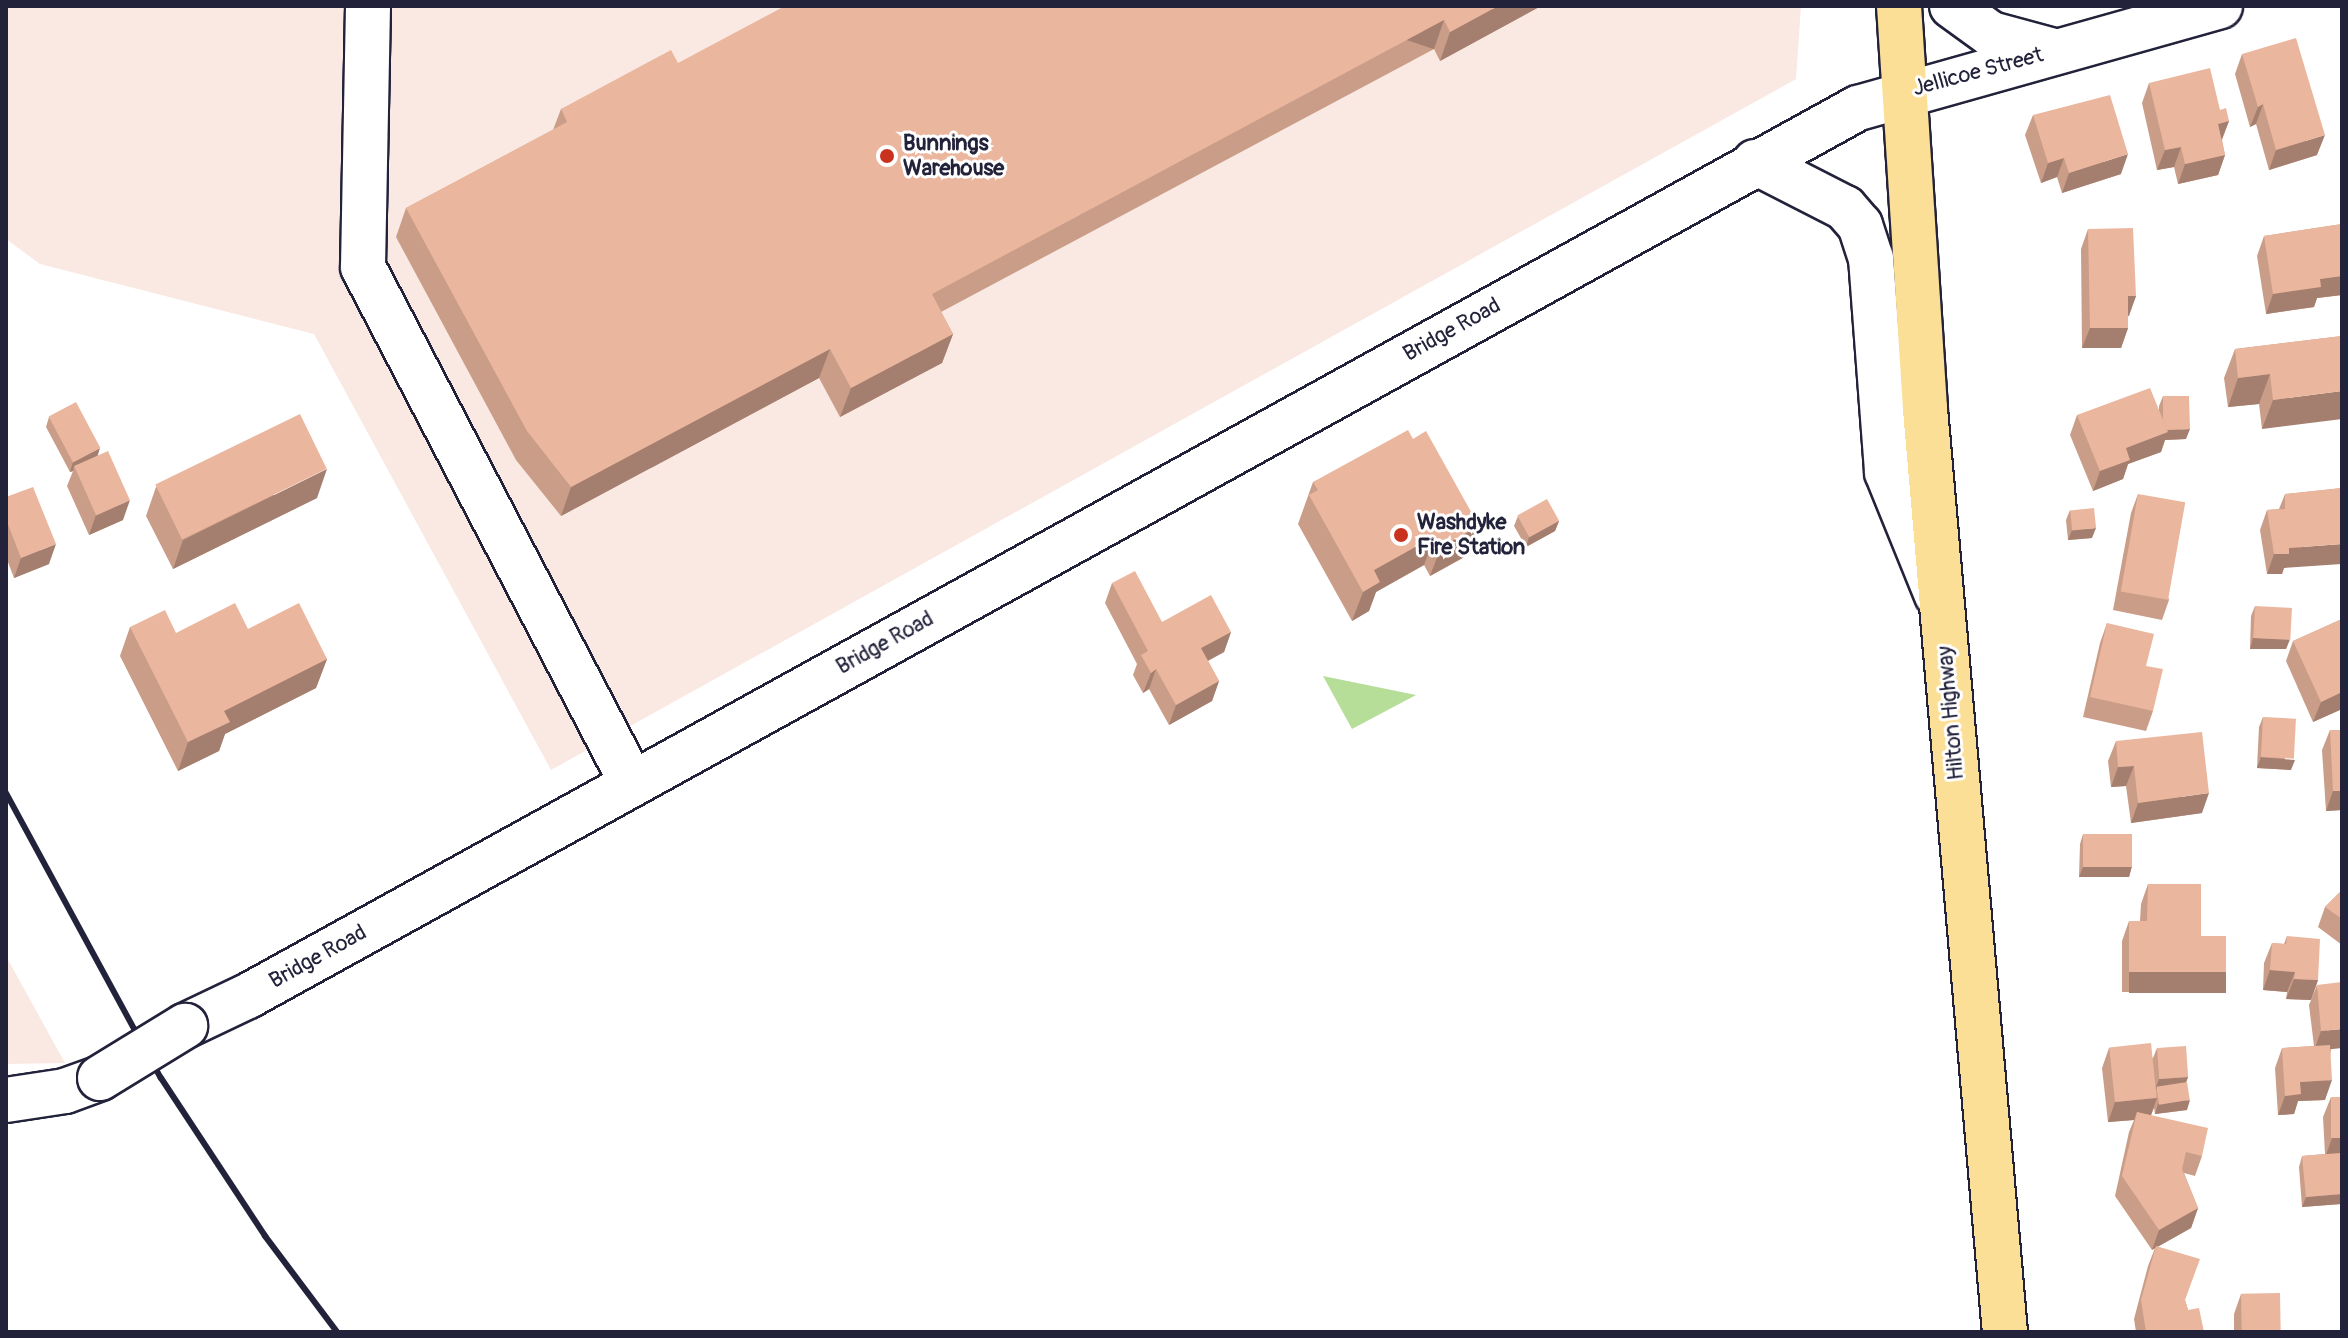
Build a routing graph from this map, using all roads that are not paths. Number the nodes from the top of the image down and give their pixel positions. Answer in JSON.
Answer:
{"nodes":[{"id":1,"x":368,"y":6,"type":"edge"},
{"id":2,"x":1899,"y":6,"type":"edge"},
{"id":3,"x":1952,"y":6,"type":"edge"},
{"id":4,"x":2220,"y":6,"type":"edge"},
{"id":5,"x":2056,"y":51,"type":"junction"},
{"id":6,"x":1901,"y":93,"type":"junction"},
{"id":7,"x":1755,"y":162,"type":"junction"},
{"id":8,"x":1941,"y":606,"type":"junction"},
{"id":9,"x":632,"y":783,"type":"junction"},
{"id":10,"x":6,"y":1100,"type":"edge"},
{"id":11,"x":2005,"y":1332,"type":"edge"}],
"edges":[{"from":1,"to":9,"type":"street"},
{"from":2,"to":6,"type":"highway","name":"Hilton Highway"},
{"from":3,"to":5,"type":"street","name":"Jellicoe Street"},
{"from":4,"to":5,"type":"street","name":"Jellicoe Street"},
{"from":5,"to":6,"type":"street","name":"Jellicoe Street"},
{"from":6,"to":7,"type":"street","name":"Bridge Road"},
{"from":6,"to":8,"type":"highway","name":"Hilton Highway"},
{"from":7,"to":8,"type":"street"},
{"from":7,"to":9,"type":"street","name":"Bridge Road"},
{"from":8,"to":11,"type":"highway","name":"Hilton Highway"},
{"from":9,"to":10,"type":"street","name":"Bridge Road","bridge":true}]}
